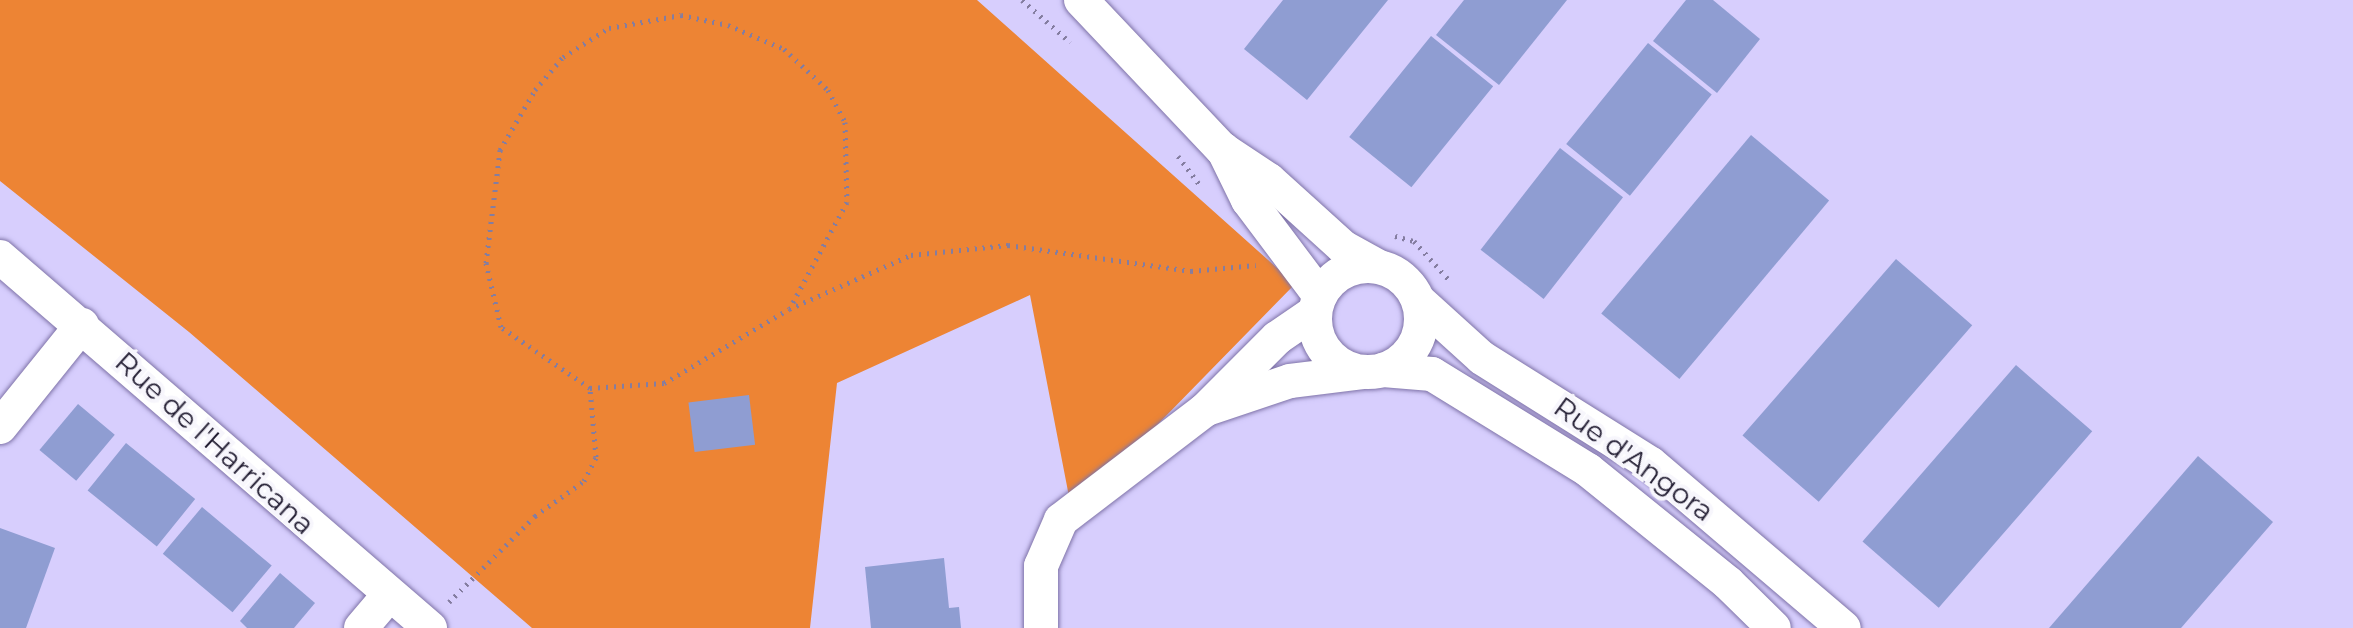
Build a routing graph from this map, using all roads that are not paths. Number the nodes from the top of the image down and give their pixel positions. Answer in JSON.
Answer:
{"nodes":[{"id":1,"x":1081,"y":0,"type":"edge"},
{"id":2,"x":1222,"y":149,"type":"junction"},
{"id":3,"x":0,"y":257,"type":"edge"},
{"id":4,"x":1379,"y":267,"type":"junction"},
{"id":5,"x":1418,"y":300,"type":"junction"},
{"id":6,"x":1317,"y":304,"type":"junction"},
{"id":7,"x":82,"y":325,"type":"junction"},
{"id":8,"x":1374,"y":371,"type":"junction"},
{"id":9,"x":1205,"y":410,"type":"junction"},
{"id":10,"x":0,"y":427,"type":"edge"},
{"id":11,"x":388,"y":596,"type":"junction"},
{"id":12,"x":429,"y":627,"type":"edge"},
{"id":13,"x":361,"y":628,"type":"edge"},
{"id":14,"x":1041,"y":628,"type":"edge"},
{"id":15,"x":1774,"y":628,"type":"edge"},
{"id":16,"x":1844,"y":628,"type":"edge"}],
"edges":[{"from":1,"to":2,"type":"street"},
{"from":2,"to":4,"type":"street"},
{"from":2,"to":6,"type":"street"},
{"from":3,"to":7,"type":"street","name":"Rue de l'Harricana"},
{"from":4,"to":5,"type":"street"},
{"from":4,"to":6,"type":"street"},
{"from":5,"to":8,"type":"street"},
{"from":5,"to":16,"type":"street","name":"Rue d'Angora"},
{"from":6,"to":8,"type":"street"},
{"from":6,"to":9,"type":"street"},
{"from":7,"to":10,"type":"street"},
{"from":7,"to":11,"type":"street","name":"Rue de l'Harricana"},
{"from":8,"to":9,"type":"street"},
{"from":8,"to":15,"type":"street","name":"Rue d'Angora"},
{"from":9,"to":14,"type":"street"},
{"from":11,"to":12,"type":"street","name":"Rue de l'Harricana"},
{"from":11,"to":13,"type":"street"}]}
